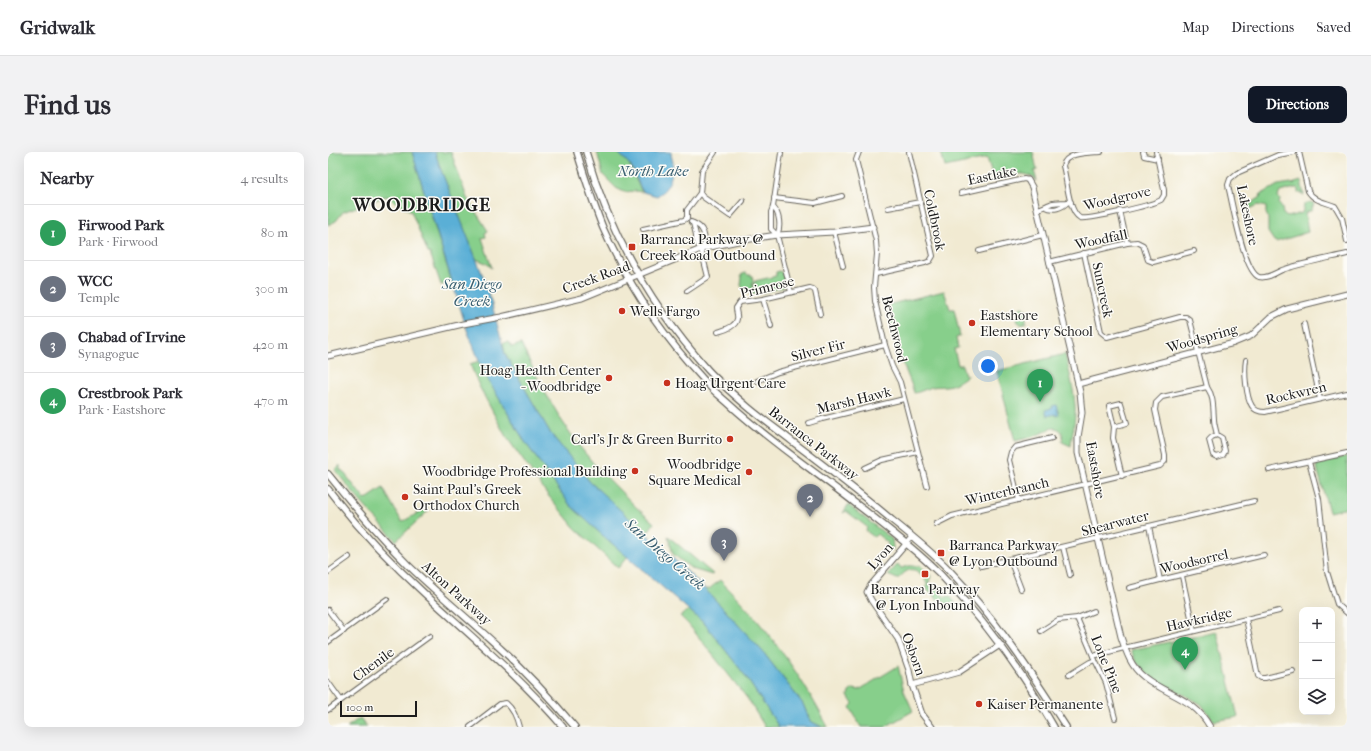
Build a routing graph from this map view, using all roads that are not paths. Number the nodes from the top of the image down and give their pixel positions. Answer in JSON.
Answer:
{"nodes":[{"id":1,"x":577,"y":152,"type":"edge"},
{"id":2,"x":586,"y":152,"type":"edge"},
{"id":3,"x":715,"y":152,"type":"edge"},
{"id":4,"x":781,"y":152,"type":"edge"},
{"id":5,"x":859,"y":152,"type":"edge"},
{"id":6,"x":909,"y":152,"type":"edge"},
{"id":7,"x":1101,"y":152,"type":"edge"},
{"id":8,"x":1143,"y":152,"type":"edge"},
{"id":9,"x":1156,"y":152,"type":"edge"},
{"id":10,"x":1294,"y":152,"type":"edge"},
{"id":11,"x":1299,"y":152,"type":"edge"},
{"id":12,"x":1158,"y":159,"type":"junction"},
{"id":13,"x":1028,"y":180,"type":"joint"},
{"id":14,"x":700,"y":193,"type":"junction"},
{"id":15,"x":961,"y":193,"type":"dead end"},
{"id":16,"x":842,"y":196,"type":"dead end"},
{"id":17,"x":774,"y":198,"type":"junction"},
{"id":18,"x":743,"y":201,"type":"dead end"},
{"id":19,"x":920,"y":202,"type":"junction"},
{"id":20,"x":1069,"y":202,"type":"junction"},
{"id":21,"x":773,"y":207,"type":"junction"},
{"id":22,"x":888,"y":208,"type":"dead end"},
{"id":23,"x":1037,"y":209,"type":"junction"},
{"id":24,"x":1120,"y":211,"type":"junction"},
{"id":25,"x":778,"y":217,"type":"junction"},
{"id":26,"x":687,"y":218,"type":"junction"},
{"id":27,"x":771,"y":219,"type":"junction"},
{"id":28,"x":692,"y":223,"type":"junction"},
{"id":29,"x":873,"y":227,"type":"junction"},
{"id":30,"x":643,"y":229,"type":"dead end"},
{"id":31,"x":702,"y":231,"type":"junction"},
{"id":32,"x":834,"y":232,"type":"junction"},
{"id":33,"x":695,"y":233,"type":"junction"},
{"id":34,"x":777,"y":235,"type":"junction"},
{"id":35,"x":1043,"y":235,"type":"junction"},
{"id":36,"x":1347,"y":241,"type":"edge"},
{"id":37,"x":1127,"y":243,"type":"junction"},
{"id":38,"x":701,"y":249,"type":"junction"},
{"id":39,"x":978,"y":251,"type":"dead end"},
{"id":40,"x":1194,"y":252,"type":"dead end"},
{"id":41,"x":1084,"y":253,"type":"junction"},
{"id":42,"x":1347,"y":254,"type":"edge"},
{"id":43,"x":1049,"y":262,"type":"junction"},
{"id":44,"x":843,"y":266,"type":"dead end"},
{"id":45,"x":876,"y":274,"type":"junction"},
{"id":46,"x":637,"y":275,"type":"junction"},
{"id":47,"x":629,"y":278,"type":"junction"},
{"id":48,"x":687,"y":291,"type":"dead end"},
{"id":49,"x":791,"y":292,"type":"junction"},
{"id":50,"x":1347,"y":294,"type":"edge"},
{"id":51,"x":763,"y":299,"type":"junction"},
{"id":52,"x":820,"y":314,"type":"dead end"},
{"id":53,"x":1304,"y":324,"type":"dead end"},
{"id":54,"x":771,"y":326,"type":"dead end"},
{"id":55,"x":718,"y":332,"type":"dead end"},
{"id":56,"x":885,"y":344,"type":"junction"},
{"id":57,"x":1198,"y":353,"type":"junction"},
{"id":58,"x":328,"y":356,"type":"edge"},
{"id":59,"x":1246,"y":360,"type":"dead end"},
{"id":60,"x":757,"y":381,"type":"dead end"},
{"id":61,"x":1078,"y":384,"type":"junction"},
{"id":62,"x":1207,"y":387,"type":"junction"},
{"id":63,"x":1347,"y":393,"type":"edge"},
{"id":64,"x":904,"y":399,"type":"junction"},
{"id":65,"x":1320,"y":399,"type":"junction"},
{"id":66,"x":809,"y":424,"type":"dead end"},
{"id":67,"x":772,"y":426,"type":"junction"},
{"id":68,"x":1114,"y":427,"type":"junction"},
{"id":69,"x":766,"y":435,"type":"junction"},
{"id":70,"x":1217,"y":435,"type":"junction"},
{"id":71,"x":1052,"y":438,"type":"dead end"},
{"id":72,"x":918,"y":452,"type":"junction"},
{"id":73,"x":1347,"y":453,"type":"edge"},
{"id":74,"x":1309,"y":462,"type":"junction"},
{"id":75,"x":865,"y":468,"type":"dead end"},
{"id":76,"x":1269,"y":470,"type":"dead end"},
{"id":77,"x":328,"y":474,"type":"edge"},
{"id":78,"x":1122,"y":476,"type":"junction"},
{"id":79,"x":1084,"y":484,"type":"junction"},
{"id":80,"x":927,"y":486,"type":"dead end"},
{"id":81,"x":328,"y":489,"type":"edge"},
{"id":82,"x":1019,"y":500,"type":"junction"},
{"id":83,"x":1254,"y":501,"type":"dead end"},
{"id":84,"x":936,"y":524,"type":"dead end"},
{"id":85,"x":1148,"y":526,"type":"junction"},
{"id":86,"x":912,"y":537,"type":"junction"},
{"id":87,"x":1098,"y":539,"type":"junction"},
{"id":88,"x":906,"y":544,"type":"junction"},
{"id":89,"x":1064,"y":547,"type":"junction"},
{"id":90,"x":1264,"y":556,"type":"dead end"},
{"id":91,"x":349,"y":557,"type":"dead end"},
{"id":92,"x":1010,"y":560,"type":"junction"},
{"id":93,"x":981,"y":566,"type":"dead end"},
{"id":94,"x":328,"y":572,"type":"edge"},
{"id":95,"x":1070,"y":575,"type":"dead end"},
{"id":96,"x":1182,"y":576,"type":"junction"},
{"id":97,"x":1160,"y":580,"type":"junction"},
{"id":98,"x":1130,"y":588,"type":"dead end"},
{"id":99,"x":1021,"y":590,"type":"dead end"},
{"id":100,"x":867,"y":592,"type":"joint"},
{"id":101,"x":387,"y":599,"type":"dead end"},
{"id":102,"x":328,"y":610,"type":"edge"},
{"id":103,"x":1094,"y":611,"type":"dead end"},
{"id":104,"x":1278,"y":611,"type":"dead end"},
{"id":105,"x":1347,"y":613,"type":"edge"},
{"id":106,"x":1077,"y":618,"type":"junction"},
{"id":107,"x":1246,"y":619,"type":"junction"},
{"id":108,"x":344,"y":631,"type":"junction"},
{"id":109,"x":1041,"y":631,"type":"dead end"},
{"id":110,"x":1194,"y":631,"type":"junction"},
{"id":111,"x":430,"y":636,"type":"dead end"},
{"id":112,"x":328,"y":642,"type":"edge"},
{"id":113,"x":1000,"y":645,"type":"junction"},
{"id":114,"x":1124,"y":648,"type":"junction"},
{"id":115,"x":1094,"y":658,"type":"junction"},
{"id":116,"x":1293,"y":671,"type":"dead end"},
{"id":117,"x":1069,"y":675,"type":"dead end"},
{"id":118,"x":328,"y":682,"type":"edge"},
{"id":119,"x":912,"y":685,"type":"junction"},
{"id":120,"x":342,"y":700,"type":"junction"},
{"id":121,"x":328,"y":710,"type":"edge"},
{"id":122,"x":1115,"y":718,"type":"dead end"},
{"id":123,"x":470,"y":727,"type":"edge"},
{"id":124,"x":519,"y":727,"type":"edge"},
{"id":125,"x":563,"y":727,"type":"edge"},
{"id":126,"x":575,"y":727,"type":"edge"},
{"id":127,"x":932,"y":727,"type":"edge"},
{"id":128,"x":1054,"y":727,"type":"edge"},
{"id":129,"x":1066,"y":727,"type":"edge"},
{"id":130,"x":1210,"y":727,"type":"edge"}],
"edges":[{"from":1,"to":47,"type":"main road","name":"Barranca Parkway"},
{"from":2,"to":46,"type":"main road","name":"Barranca Parkway"},
{"from":3,"to":14,"type":"street"},
{"from":4,"to":17,"type":"street"},
{"from":5,"to":29,"type":"street","name":"Beechwood"},
{"from":6,"to":19,"type":"street","name":"Coldbrook"},
{"from":7,"to":20,"type":"street"},
{"from":8,"to":12,"type":"street"},
{"from":9,"to":12,"type":"street","name":"Woodgrove"},
{"from":10,"to":42,"type":"street","name":"Lakeshore"},
{"from":11,"to":36,"type":"street"},
{"from":12,"to":24,"type":"street","name":"Woodgrove"},
{"from":13,"to":15,"type":"street","name":"Eastlake"},
{"from":13,"to":23,"type":"street","name":"Eastshore"},
{"from":14,"to":18,"type":"street"},
{"from":14,"to":26,"type":"street"},
{"from":16,"to":17,"type":"street"},
{"from":17,"to":21,"type":"street"},
{"from":19,"to":22,"type":"street"},
{"from":19,"to":45,"type":"street","name":"Coldbrook"},
{"from":20,"to":23,"type":"street"},
{"from":20,"to":24,"type":"street","name":"Woodgrove"},
{"from":21,"to":25,"type":"street"},
{"from":21,"to":27,"type":"street"},
{"from":23,"to":35,"type":"street","name":"Eastshore"},
{"from":24,"to":37,"type":"street"},
{"from":25,"to":27,"type":"street"},
{"from":25,"to":34,"type":"street"},
{"from":26,"to":28,"type":"street"},
{"from":26,"to":30,"type":"street"},
{"from":27,"to":34,"type":"street"},
{"from":28,"to":31,"type":"street"},
{"from":28,"to":33,"type":"street"},
{"from":29,"to":32,"type":"street","name":"Creek Road"},
{"from":29,"to":45,"type":"street","name":"Beechwood"},
{"from":31,"to":33,"type":"street"},
{"from":31,"to":38,"type":"street"},
{"from":32,"to":34,"type":"street","name":"Creek Road"},
{"from":32,"to":44,"type":"street"},
{"from":33,"to":38,"type":"street"},
{"from":34,"to":38,"type":"street","name":"Creek Road"},
{"from":34,"to":49,"type":"street"},
{"from":35,"to":39,"type":"street"},
{"from":35,"to":43,"type":"street","name":"Eastshore"},
{"from":37,"to":40,"type":"street","name":"Woodfall"},
{"from":37,"to":41,"type":"street","name":"Woodfall"},
{"from":38,"to":46,"type":"street","name":"Creek Road"},
{"from":38,"to":48,"type":"street"},
{"from":41,"to":43,"type":"street","name":"Woodfall"},
{"from":41,"to":57,"type":"street","name":"Suncreek"},
{"from":43,"to":61,"type":"street","name":"Eastshore"},
{"from":45,"to":56,"type":"street","name":"Beechwood"},
{"from":46,"to":47,"type":"street","name":"Creek Road"},
{"from":46,"to":67,"type":"main road","name":"Barranca Parkway"},
{"from":47,"to":58,"type":"street","name":"Creek Road"},
{"from":47,"to":69,"type":"main road","name":"Barranca Parkway"},
{"from":49,"to":51,"type":"street","name":"Primrose"},
{"from":49,"to":52,"type":"street","name":"Primrose"},
{"from":50,"to":57,"type":"street","name":"Woodspring"},
{"from":51,"to":54,"type":"street"},
{"from":51,"to":55,"type":"street","name":"Primrose"},
{"from":53,"to":65,"type":"street"},
{"from":56,"to":60,"type":"street","name":"Silver Fir"},
{"from":56,"to":64,"type":"street","name":"Beechwood"},
{"from":57,"to":61,"type":"street","name":"Woodspring"},
{"from":57,"to":62,"type":"street"},
{"from":59,"to":65,"type":"street","name":"Rockwren"},
{"from":61,"to":79,"type":"street","name":"Eastshore"},
{"from":62,"to":70,"type":"street"},
{"from":62,"to":78,"type":"street","name":"Winterbranch"},
{"from":63,"to":65,"type":"street","name":"Rockwren"},
{"from":64,"to":66,"type":"street","name":"Marsh Hawk"},
{"from":64,"to":72,"type":"street","name":"Beechwood"},
{"from":67,"to":69,"type":"main road"},
{"from":67,"to":86,"type":"main road","name":"Barranca Parkway"},
{"from":68,"to":68,"type":"street"},
{"from":68,"to":78,"type":"street"},
{"from":69,"to":88,"type":"main road","name":"Barranca Parkway"},
{"from":70,"to":70,"type":"street"},
{"from":71,"to":82,"type":"street"},
{"from":72,"to":75,"type":"street"},
{"from":72,"to":80,"type":"street","name":"Beechwood"},
{"from":73,"to":74,"type":"street"},
{"from":74,"to":76,"type":"street"},
{"from":74,"to":105,"type":"street"},
{"from":77,"to":126,"type":"main road","name":"Alton Parkway"},
{"from":78,"to":79,"type":"street","name":"Winterbranch"},
{"from":79,"to":82,"type":"street","name":"Winterbranch"},
{"from":79,"to":87,"type":"street","name":"Eastshore"},
{"from":81,"to":125,"type":"main road","name":"Alton Parkway"},
{"from":82,"to":84,"type":"street","name":"Winterbranch"},
{"from":83,"to":85,"type":"street","name":"Shearwater"},
{"from":85,"to":87,"type":"street","name":"Shearwater"},
{"from":85,"to":97,"type":"street"},
{"from":86,"to":88,"type":"street","name":"Lyon"},
{"from":86,"to":129,"type":"main road","name":"Barranca Parkway"},
{"from":87,"to":89,"type":"street","name":"Shearwater"},
{"from":87,"to":114,"type":"street","name":"Eastshore"},
{"from":88,"to":100,"type":"street","name":"Lyon"},
{"from":88,"to":113,"type":"main road","name":"Barranca Parkway"},
{"from":89,"to":92,"type":"street","name":"Shearwater"},
{"from":89,"to":95,"type":"street"},
{"from":90,"to":96,"type":"street","name":"Woodsorrel"},
{"from":91,"to":94,"type":"street"},
{"from":92,"to":93,"type":"street","name":"Shearwater"},
{"from":92,"to":99,"type":"street"},
{"from":96,"to":97,"type":"street","name":"Woodsorrel"},
{"from":96,"to":110,"type":"street"},
{"from":97,"to":98,"type":"street","name":"Woodsorrel"},
{"from":100,"to":119,"type":"street","name":"Osborn"},
{"from":101,"to":108,"type":"street"},
{"from":102,"to":108,"type":"street"},
{"from":103,"to":106,"type":"street"},
{"from":104,"to":107,"type":"street","name":"Hawkridge"},
{"from":106,"to":109,"type":"street"},
{"from":106,"to":115,"type":"street","name":"Lone Pine"},
{"from":107,"to":110,"type":"street","name":"Hawkridge"},
{"from":107,"to":116,"type":"street"},
{"from":108,"to":112,"type":"street"},
{"from":110,"to":114,"type":"street","name":"Hawkridge"},
{"from":111,"to":120,"type":"street","name":"Chenile"},
{"from":113,"to":119,"type":"street"},
{"from":113,"to":128,"type":"main road","name":"Barranca Parkway"},
{"from":114,"to":115,"type":"street","name":"Hawkridge"},
{"from":114,"to":130,"type":"street","name":"Eastshore"},
{"from":115,"to":117,"type":"street","name":"Hawkridge"},
{"from":115,"to":122,"type":"street","name":"Lone Pine"},
{"from":118,"to":120,"type":"street"},
{"from":119,"to":127,"type":"street","name":"Osborn"},
{"from":120,"to":121,"type":"street","name":"Chenile"},
{"from":123,"to":124,"type":"street"}]}
